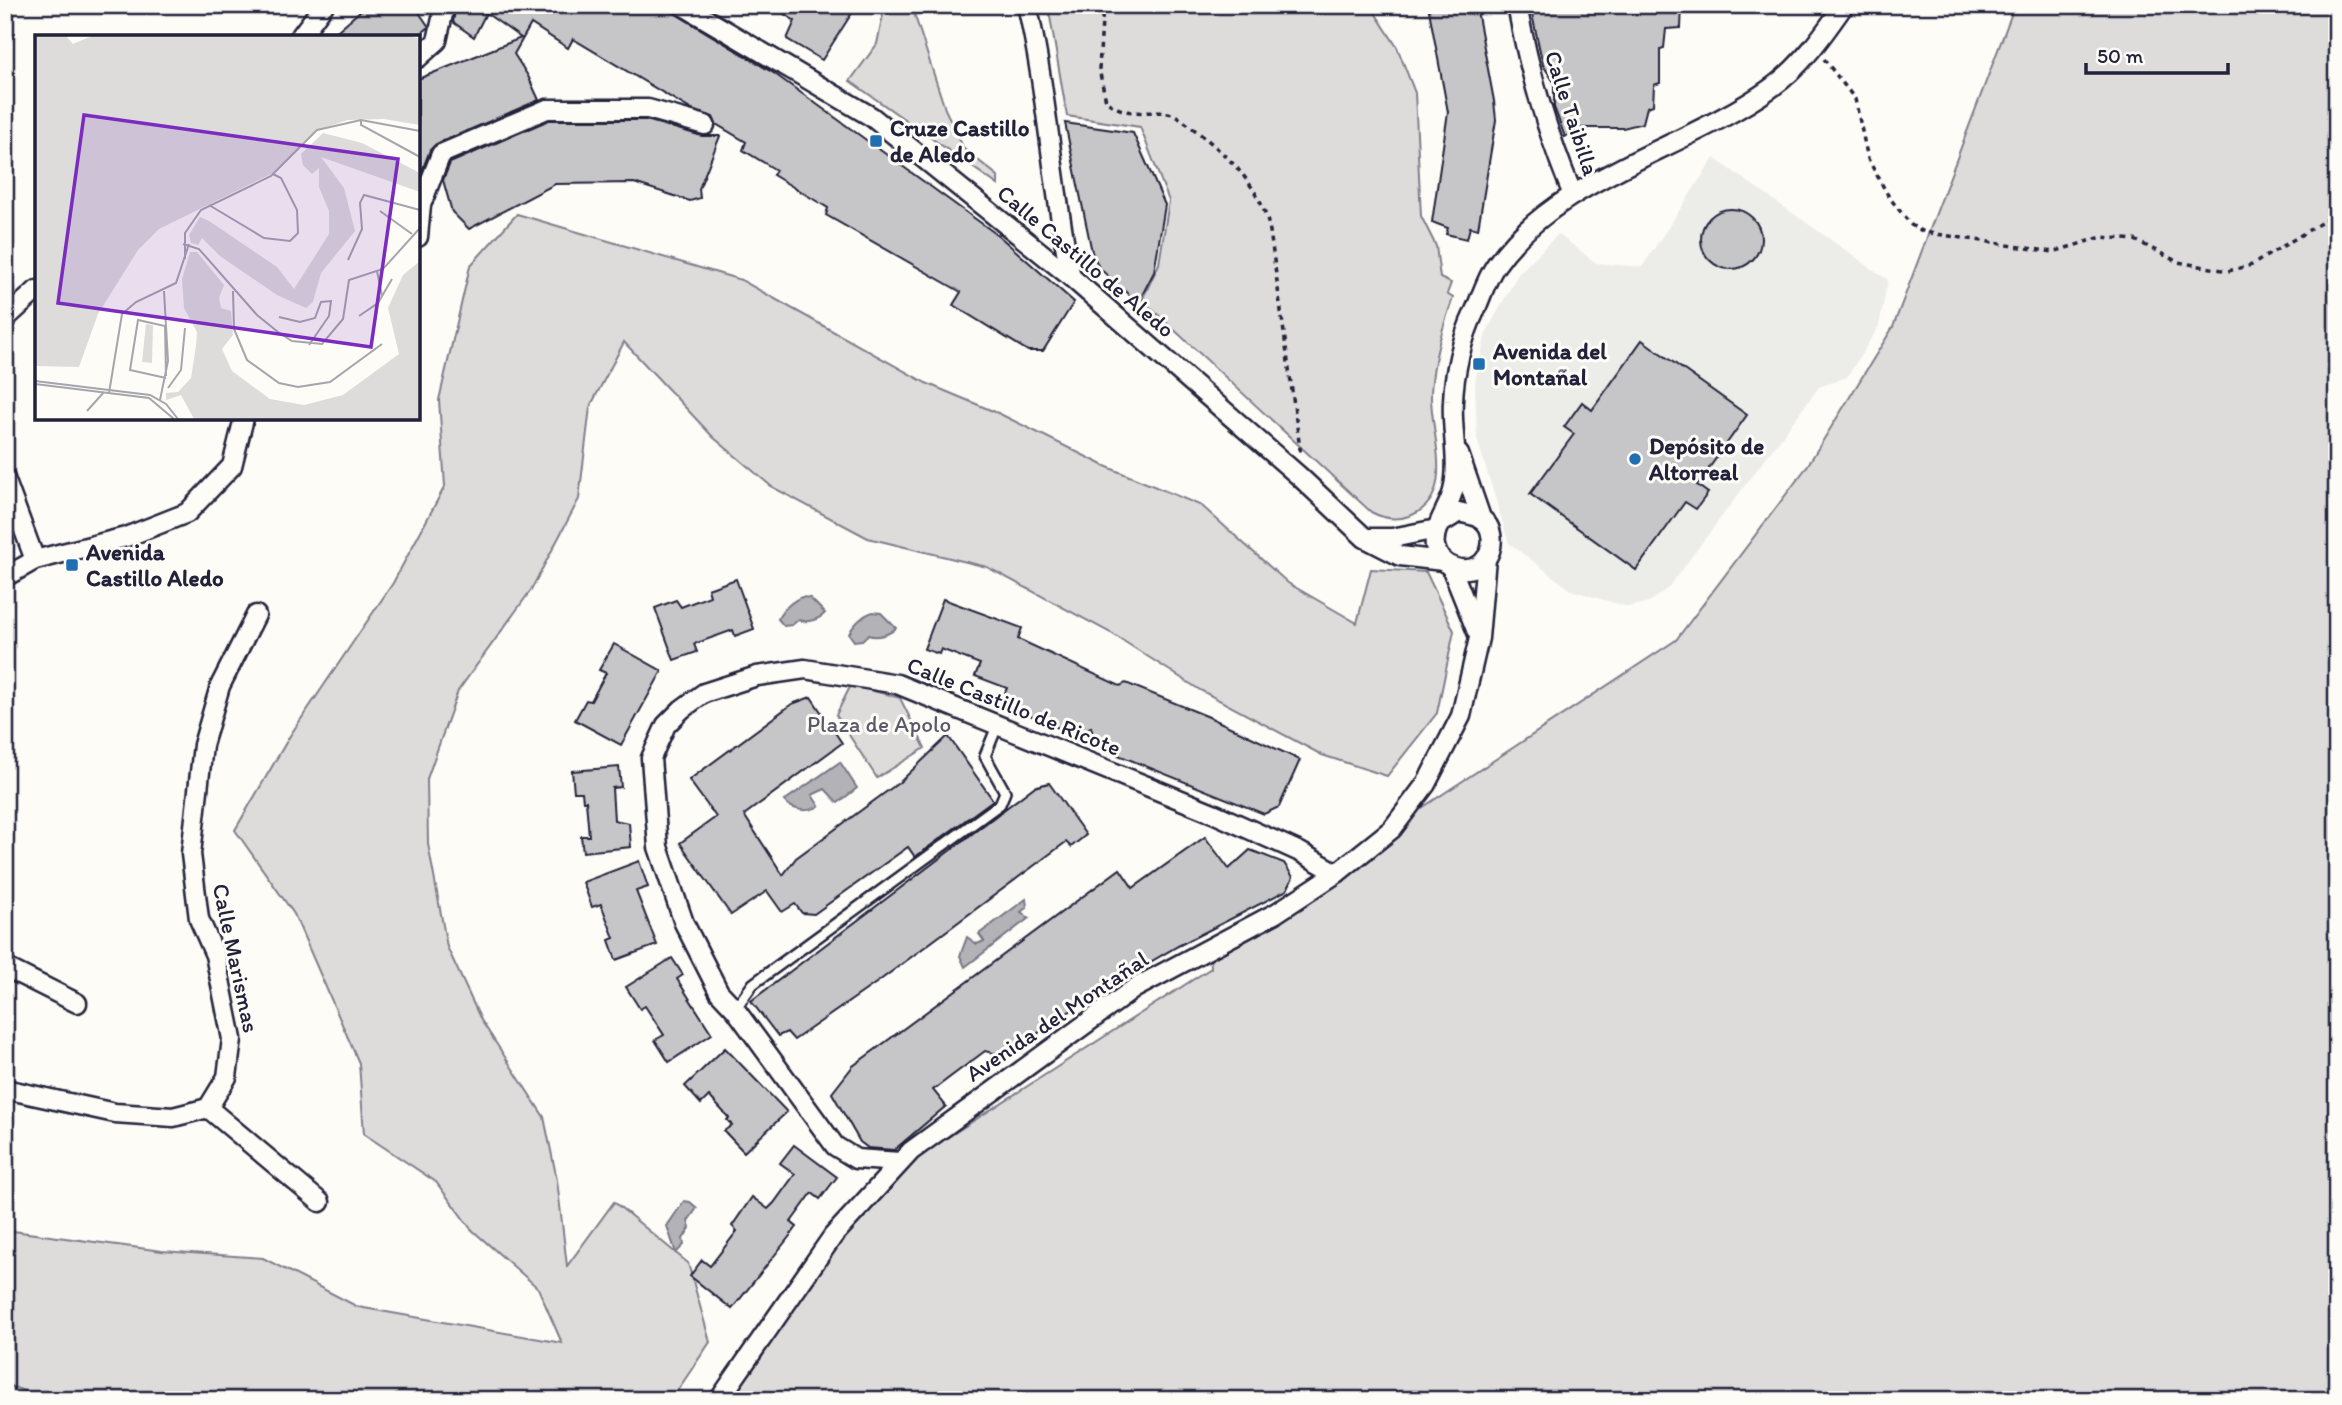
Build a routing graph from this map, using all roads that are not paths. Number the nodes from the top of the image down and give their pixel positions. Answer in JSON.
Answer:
{"nodes":[{"id":1,"x":324,"y":5,"type":"edge"},
{"id":2,"x":445,"y":5,"type":"edge"},
{"id":3,"x":682,"y":5,"type":"edge"},
{"id":4,"x":1027,"y":5,"type":"edge"},
{"id":5,"x":1517,"y":5,"type":"edge"},
{"id":6,"x":1844,"y":5,"type":"edge"},
{"id":7,"x":302,"y":35,"type":"edge"},
{"id":8,"x":420,"y":56,"type":"edge"},
{"id":9,"x":705,"y":125,"type":"dead end"},
{"id":10,"x":1573,"y":195,"type":"junction"},
{"id":11,"x":420,"y":216,"type":"edge"},
{"id":12,"x":1071,"y":277,"type":"junction"},
{"id":13,"x":35,"y":292,"type":"edge"},
{"id":14,"x":5,"y":320,"type":"edge"},
{"id":15,"x":244,"y":420,"type":"edge"},
{"id":16,"x":1456,"y":447,"type":"junction"},
{"id":17,"x":5,"y":479,"type":"edge"},
{"id":18,"x":1481,"y":518,"type":"junction"},
{"id":19,"x":1439,"y":526,"type":"junction"},
{"id":20,"x":1365,"y":538,"type":"junction"},
{"id":21,"x":1486,"y":558,"type":"junction"},
{"id":22,"x":34,"y":560,"type":"junction"},
{"id":23,"x":1447,"y":564,"type":"junction"},
{"id":24,"x":5,"y":577,"type":"edge"},
{"id":25,"x":256,"y":615,"type":"dead end"},
{"id":26,"x":1479,"y":638,"type":"junction"},
{"id":27,"x":998,"y":723,"type":"junction"},
{"id":28,"x":1337,"y":873,"type":"junction"},
{"id":29,"x":5,"y":967,"type":"edge"},
{"id":30,"x":77,"y":1003,"type":"dead end"},
{"id":31,"x":735,"y":1009,"type":"junction"},
{"id":32,"x":5,"y":1089,"type":"edge"},
{"id":33,"x":208,"y":1108,"type":"junction"},
{"id":34,"x":900,"y":1162,"type":"junction"},
{"id":35,"x":320,"y":1202,"type":"dead end"},
{"id":36,"x":719,"y":1400,"type":"edge"}],
"edges":[{"from":1,"to":7,"type":"street"},
{"from":2,"to":8,"type":"street"},
{"from":3,"to":12,"type":"street","name":"Calle Castillo de Aledo"},
{"from":4,"to":12,"type":"street"},
{"from":5,"to":10,"type":"street","name":"Calle Taibilla"},
{"from":6,"to":10,"type":"street"},
{"from":9,"to":11,"type":"street"},
{"from":10,"to":16,"type":"street"},
{"from":12,"to":20,"type":"street","name":"Calle Castillo de Aledo"},
{"from":13,"to":14,"type":"street"},
{"from":15,"to":22,"type":"street"},
{"from":16,"to":18,"type":"street"},
{"from":16,"to":19,"type":"street"},
{"from":17,"to":22,"type":"street"},
{"from":18,"to":19,"type":"street"},
{"from":18,"to":21,"type":"street"},
{"from":19,"to":20,"type":"street"},
{"from":19,"to":23,"type":"street"},
{"from":20,"to":23,"type":"street","name":"Calle Castillo de Aledo"},
{"from":21,"to":23,"type":"street"},
{"from":21,"to":26,"type":"street","name":"Avenida del Montañal"},
{"from":22,"to":24,"type":"street"},
{"from":23,"to":26,"type":"street","name":"Avenida del Montañal"},
{"from":25,"to":33,"type":"street","name":"Calle Marismas"},
{"from":26,"to":28,"type":"street","name":"Avenida del Montañal"},
{"from":27,"to":28,"type":"street","name":"Calle Castillo de Ricote"},
{"from":27,"to":31,"type":"lane"},
{"from":27,"to":31,"type":"street","name":"Calle Castillo de Ricote"},
{"from":28,"to":34,"type":"street","name":"Avenida del Montañal"},
{"from":29,"to":30,"type":"street"},
{"from":31,"to":34,"type":"street","name":"Calle Castillo de Ricote"},
{"from":32,"to":33,"type":"street"},
{"from":33,"to":35,"type":"street"},
{"from":34,"to":36,"type":"street","name":"Avenida del Montañal"}]}
